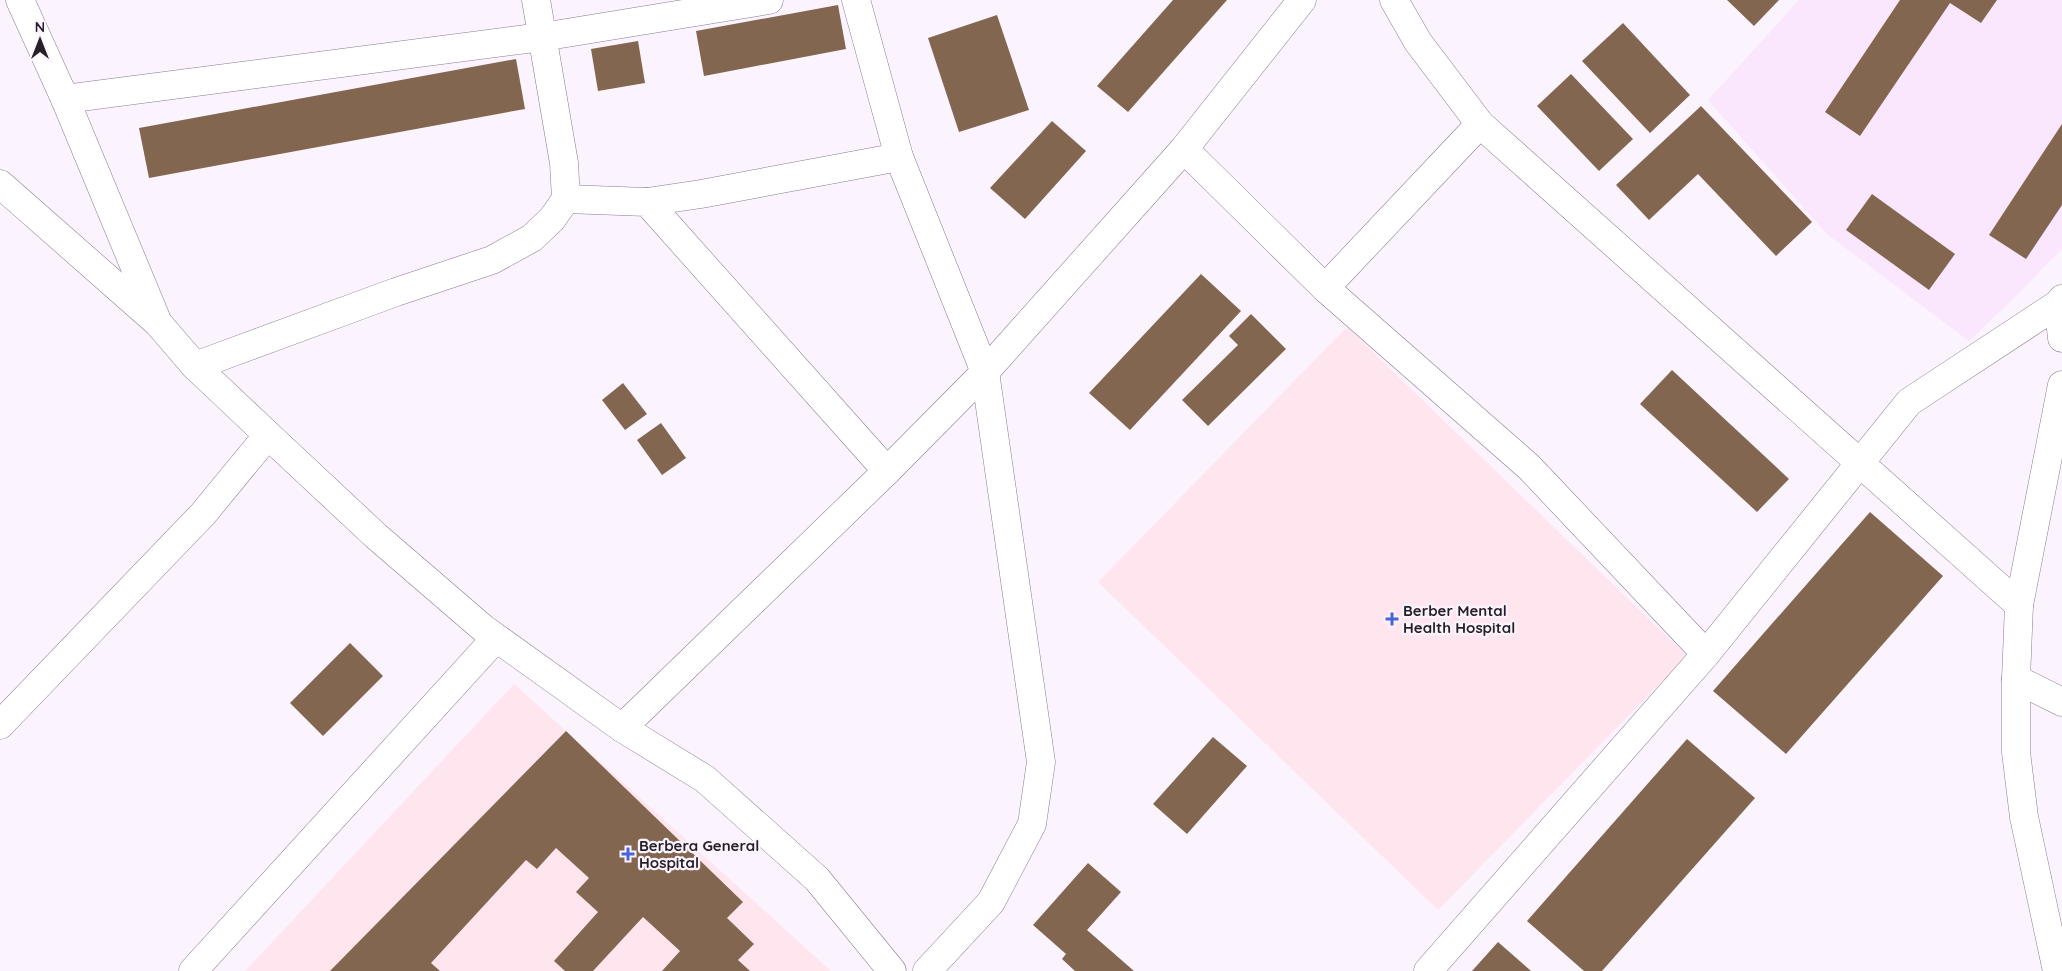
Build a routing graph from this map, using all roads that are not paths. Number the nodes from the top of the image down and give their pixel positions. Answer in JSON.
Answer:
{"nodes":[{"id":1,"x":20,"y":0,"type":"edge"},
{"id":2,"x":536,"y":0,"type":"edge"},
{"id":3,"x":769,"y":0,"type":"edge"},
{"id":4,"x":856,"y":0,"type":"edge"},
{"id":5,"x":1302,"y":0,"type":"edge"},
{"id":6,"x":1394,"y":0,"type":"edge"},
{"id":7,"x":542,"y":37,"type":"junction"},
{"id":8,"x":64,"y":100,"type":"junction"},
{"id":9,"x":1480,"y":124,"type":"junction"},
{"id":10,"x":1184,"y":149,"type":"junction"},
{"id":11,"x":899,"y":157,"type":"junction"},
{"id":12,"x":0,"y":184,"type":"edge"},
{"id":13,"x":566,"y":199,"type":"junction"},
{"id":14,"x":647,"y":202,"type":"junction"},
{"id":15,"x":1325,"y":288,"type":"junction"},
{"id":16,"x":2060,"y":301,"type":"edge"},
{"id":17,"x":158,"y":323,"type":"junction"},
{"id":18,"x":2062,"y":338,"type":"edge"},
{"id":19,"x":195,"y":366,"type":"junction"},
{"id":20,"x":985,"y":372,"type":"junction"},
{"id":21,"x":2062,"y":385,"type":"edge"},
{"id":22,"x":268,"y":435,"type":"junction"},
{"id":23,"x":1859,"y":463,"type":"junction"},
{"id":24,"x":887,"y":471,"type":"junction"},
{"id":25,"x":2019,"y":605,"type":"junction"},
{"id":26,"x":496,"y":638,"type":"junction"},
{"id":27,"x":1706,"y":654,"type":"junction"},
{"id":28,"x":2016,"y":679,"type":"junction"},
{"id":29,"x":2062,"y":702,"type":"edge"},
{"id":30,"x":0,"y":725,"type":"edge"},
{"id":31,"x":622,"y":728,"type":"junction"},
{"id":32,"x":193,"y":971,"type":"edge"},
{"id":33,"x":892,"y":971,"type":"edge"},
{"id":34,"x":927,"y":971,"type":"edge"},
{"id":35,"x":1428,"y":971,"type":"edge"},
{"id":36,"x":2057,"y":971,"type":"edge"}],
"edges":[{"from":1,"to":8,"type":"street"},
{"from":2,"to":7,"type":"street"},
{"from":3,"to":7,"type":"street"},
{"from":4,"to":11,"type":"street"},
{"from":5,"to":10,"type":"street"},
{"from":6,"to":9,"type":"street"},
{"from":7,"to":8,"type":"street"},
{"from":7,"to":13,"type":"street"},
{"from":8,"to":17,"type":"street"},
{"from":9,"to":15,"type":"street"},
{"from":9,"to":23,"type":"street"},
{"from":10,"to":15,"type":"street"},
{"from":10,"to":20,"type":"street"},
{"from":11,"to":14,"type":"street"},
{"from":11,"to":20,"type":"street"},
{"from":12,"to":17,"type":"street"},
{"from":13,"to":14,"type":"street"},
{"from":13,"to":19,"type":"street"},
{"from":14,"to":24,"type":"street"},
{"from":15,"to":27,"type":"street"},
{"from":16,"to":18,"type":"street"},
{"from":16,"to":23,"type":"street"},
{"from":17,"to":19,"type":"street"},
{"from":19,"to":22,"type":"street"},
{"from":20,"to":24,"type":"street"},
{"from":20,"to":34,"type":"street"},
{"from":21,"to":25,"type":"street"},
{"from":22,"to":26,"type":"street"},
{"from":22,"to":30,"type":"street"},
{"from":23,"to":25,"type":"street"},
{"from":23,"to":27,"type":"street"},
{"from":24,"to":31,"type":"street"},
{"from":25,"to":28,"type":"street"},
{"from":26,"to":31,"type":"street"},
{"from":26,"to":32,"type":"street"},
{"from":27,"to":35,"type":"street"},
{"from":28,"to":29,"type":"street"},
{"from":28,"to":36,"type":"street"},
{"from":31,"to":33,"type":"street"}]}
